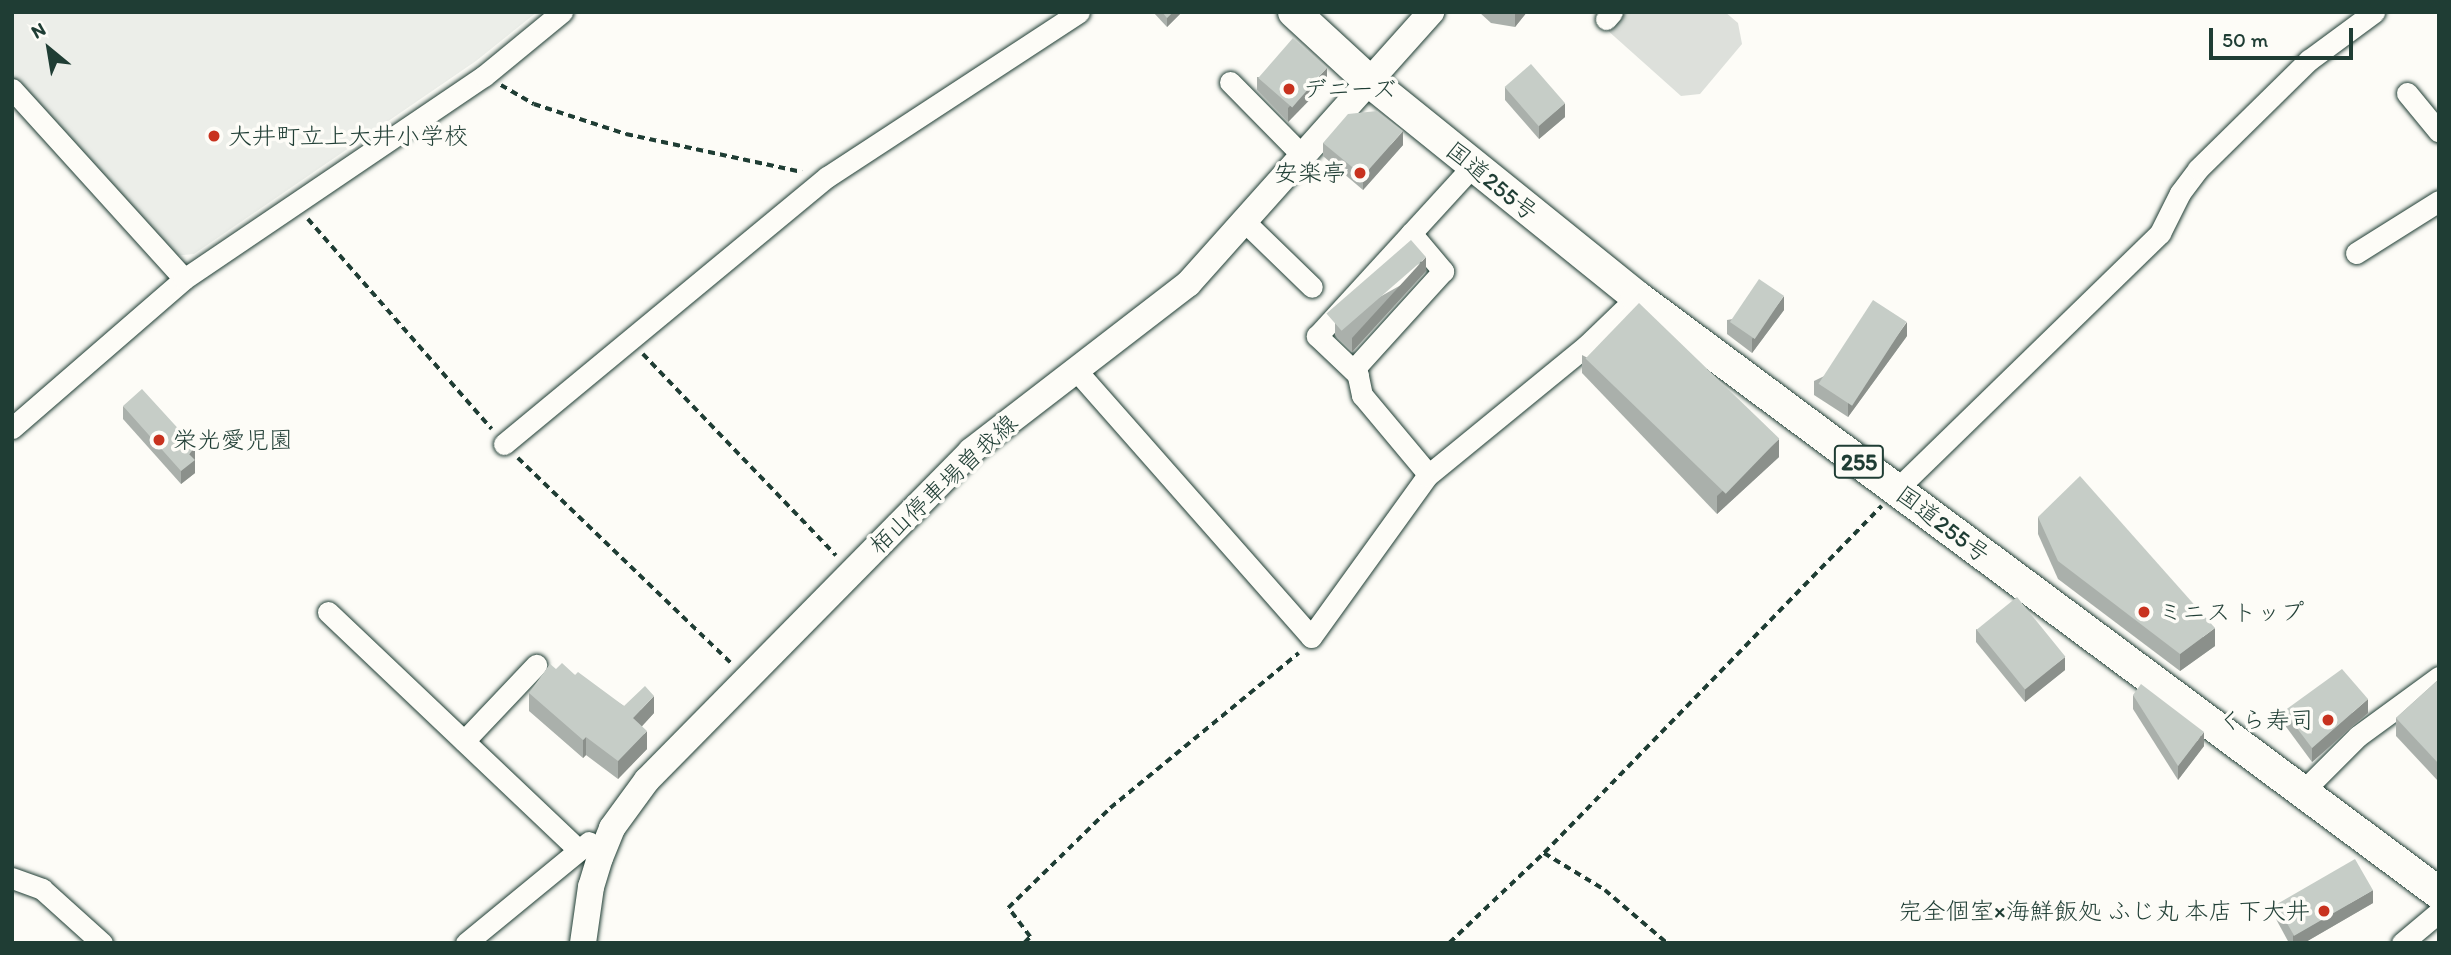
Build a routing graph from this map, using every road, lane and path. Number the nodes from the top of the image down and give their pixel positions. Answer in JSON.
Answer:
{"nodes":[{"id":1,"x":562,"y":12,"type":"edge"},
{"id":2,"x":1079,"y":12,"type":"edge"},
{"id":3,"x":1294,"y":12,"type":"edge"},
{"id":4,"x":1431,"y":12,"type":"edge"},
{"id":5,"x":2374,"y":12,"type":"edge"},
{"id":6,"x":484,"y":76,"type":"junction"},
{"id":7,"x":1368,"y":80,"type":"junction"},
{"id":8,"x":1230,"y":82,"type":"dead end"},
{"id":9,"x":12,"y":89,"type":"edge"},
{"id":10,"x":2407,"y":93,"type":"dead end"},
{"id":11,"x":2439,"y":132,"type":"edge"},
{"id":12,"x":1303,"y":156,"type":"junction"},
{"id":13,"x":1473,"y":166,"type":"junction"},
{"id":14,"x":827,"y":177,"type":"junction"},
{"id":15,"x":2439,"y":201,"type":"edge"},
{"id":16,"x":1245,"y":222,"type":"junction"},
{"id":17,"x":1411,"y":233,"type":"junction"},
{"id":18,"x":2356,"y":253,"type":"dead end"},
{"id":19,"x":184,"y":279,"type":"junction"},
{"id":20,"x":1312,"y":287,"type":"dead end"},
{"id":21,"x":1637,"y":297,"type":"junction"},
{"id":22,"x":629,"y":340,"type":"junction"},
{"id":23,"x":1075,"y":369,"type":"junction"},
{"id":24,"x":1357,"y":371,"type":"junction"},
{"id":25,"x":12,"y":428,"type":"edge"},
{"id":26,"x":504,"y":443,"type":"dead end"},
{"id":27,"x":1429,"y":474,"type":"junction"},
{"id":28,"x":1896,"y":489,"type":"junction"},
{"id":29,"x":851,"y":571,"type":"junction"},
{"id":30,"x":328,"y":612,"type":"dead end"},
{"id":31,"x":1311,"y":637,"type":"junction"},
{"id":32,"x":537,"y":665,"type":"dead end"},
{"id":33,"x":2439,"y":677,"type":"edge"},
{"id":34,"x":464,"y":741,"type":"junction"},
{"id":35,"x":2302,"y":792,"type":"junction"},
{"id":36,"x":612,"y":828,"type":"junction"},
{"id":37,"x":578,"y":849,"type":"junction"},
{"id":38,"x":1544,"y":853,"type":"junction"},
{"id":39,"x":12,"y":878,"type":"edge"},
{"id":40,"x":2439,"y":893,"type":"edge"},
{"id":41,"x":2439,"y":912,"type":"edge"},
{"id":42,"x":102,"y":943,"type":"edge"},
{"id":43,"x":466,"y":943,"type":"edge"},
{"id":44,"x":583,"y":943,"type":"edge"},
{"id":45,"x":1024,"y":943,"type":"edge"},
{"id":46,"x":1449,"y":943,"type":"edge"},
{"id":47,"x":1667,"y":943,"type":"edge"},
{"id":48,"x":2402,"y":943,"type":"edge"}],
"edges":[{"from":1,"to":6,"type":"street"},
{"from":2,"to":14,"type":"street"},
{"from":3,"to":7,"type":"highway","name":"国道255号","number":"255"},
{"from":4,"to":7,"type":"main road","name":"栢山停車場曽我線"},
{"from":5,"to":28,"type":"street"},
{"from":6,"to":14,"type":"path"},
{"from":6,"to":19,"type":"street"},
{"from":7,"to":12,"type":"main road","name":"栢山停車場曽我線"},
{"from":7,"to":13,"type":"highway","name":"国道255号","number":"255"},
{"from":8,"to":12,"type":"street"},
{"from":9,"to":19,"type":"street"},
{"from":10,"to":11,"type":"street"},
{"from":12,"to":16,"type":"main road","name":"栢山停車場曽我線"},
{"from":13,"to":17,"type":"street"},
{"from":13,"to":21,"type":"highway","name":"国道255号","number":"255"},
{"from":14,"to":22,"type":"street"},
{"from":15,"to":18,"type":"street"},
{"from":16,"to":20,"type":"street"},
{"from":16,"to":23,"type":"main road","name":"栢山停車場曽我線"},
{"from":17,"to":24,"type":"street"},
{"from":17,"to":24,"type":"street"},
{"from":19,"to":25,"type":"street"},
{"from":21,"to":27,"type":"street"},
{"from":21,"to":28,"type":"highway","name":"国道255号","number":"255"},
{"from":22,"to":26,"type":"street"},
{"from":22,"to":29,"type":"path"},
{"from":23,"to":29,"type":"main road","name":"栢山停車場曽我線"},
{"from":23,"to":31,"type":"street"},
{"from":24,"to":27,"type":"street"},
{"from":27,"to":31,"type":"street"},
{"from":28,"to":35,"type":"highway","name":"国道255号","number":"255"},
{"from":28,"to":38,"type":"path"},
{"from":29,"to":36,"type":"main road","name":"栢山停車場曽我線"},
{"from":30,"to":34,"type":"street"},
{"from":31,"to":45,"type":"path"},
{"from":32,"to":34,"type":"street"},
{"from":33,"to":35,"type":"street"},
{"from":34,"to":37,"type":"street"},
{"from":35,"to":40,"type":"highway","name":"国道255号","number":"255"},
{"from":36,"to":37,"type":"street"},
{"from":36,"to":44,"type":"main road","name":"栢山停車場曽我線"},
{"from":37,"to":43,"type":"street"},
{"from":38,"to":46,"type":"path"},
{"from":38,"to":47,"type":"path"},
{"from":39,"to":42,"type":"street"},
{"from":41,"to":48,"type":"street"}]}
